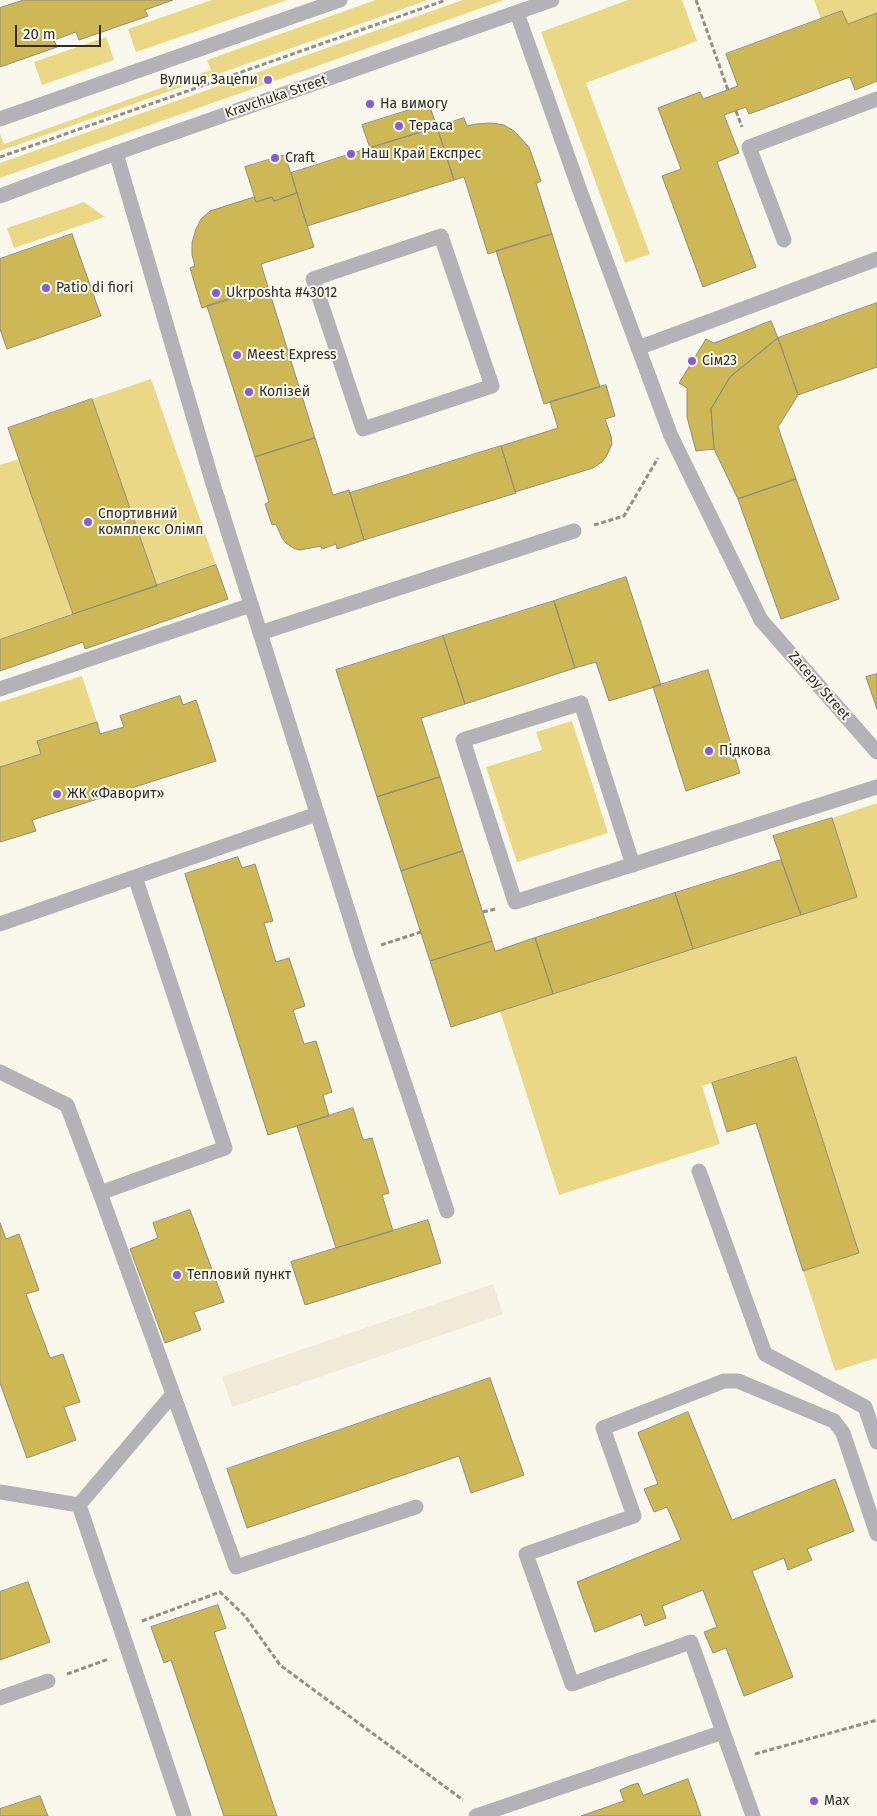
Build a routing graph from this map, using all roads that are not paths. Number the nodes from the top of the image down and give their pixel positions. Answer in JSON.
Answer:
{"nodes":[{"id":1,"x":340,"y":0,"type":"edge"},
{"id":2,"x":552,"y":0,"type":"edge"},
{"id":3,"x":517,"y":13,"type":"junction"},
{"id":4,"x":877,"y":99,"type":"edge"},
{"id":5,"x":0,"y":119,"type":"edge"},
{"id":6,"x":116,"y":153,"type":"junction"},
{"id":7,"x":0,"y":196,"type":"edge"},
{"id":8,"x":442,"y":236,"type":"joint"},
{"id":9,"x":784,"y":240,"type":"dead end"},
{"id":10,"x":877,"y":259,"type":"edge"},
{"id":11,"x":638,"y":348,"type":"junction"},
{"id":12,"x":574,"y":531,"type":"road end"},
{"id":13,"x":251,"y":605,"type":"junction"},
{"id":14,"x":260,"y":634,"type":"junction"},
{"id":15,"x":0,"y":689,"type":"edge"},
{"id":16,"x":877,"y":752,"type":"edge"},
{"id":17,"x":877,"y":787,"type":"edge"},
{"id":18,"x":317,"y":814,"type":"junction"},
{"id":19,"x":633,"y":865,"type":"junction"},
{"id":20,"x":136,"y":877,"type":"junction"},
{"id":21,"x":0,"y":924,"type":"edge"},
{"id":22,"x":0,"y":1072,"type":"edge"},
{"id":23,"x":699,"y":1171,"type":"dead end"},
{"id":24,"x":100,"y":1193,"type":"junction"},
{"id":25,"x":447,"y":1211,"type":"dead end"},
{"id":26,"x":173,"y":1394,"type":"junction"},
{"id":27,"x":877,"y":1442,"type":"edge"},
{"id":28,"x":0,"y":1492,"type":"edge"},
{"id":29,"x":79,"y":1505,"type":"junction"},
{"id":30,"x":416,"y":1506,"type":"dead end"},
{"id":31,"x":877,"y":1534,"type":"edge"},
{"id":32,"x":48,"y":1681,"type":"road end"},
{"id":33,"x":0,"y":1698,"type":"edge"},
{"id":34,"x":722,"y":1732,"type":"junction"},
{"id":35,"x":479,"y":1815,"type":"edge"},
{"id":36,"x":184,"y":1816,"type":"edge"},
{"id":37,"x":753,"y":1816,"type":"edge"}],
"edges":[{"from":1,"to":5,"type":"street"},
{"from":2,"to":3,"type":"street","name":"Kravchuka Street"},
{"from":3,"to":6,"type":"street","name":"Kravchuka Street"},
{"from":3,"to":11,"type":"street","name":"Zacepy Street"},
{"from":4,"to":9,"type":"street"},
{"from":6,"to":7,"type":"street","name":"Kravchuka Street"},
{"from":6,"to":13,"type":"street"},
{"from":8,"to":8,"type":"street"},
{"from":10,"to":11,"type":"street"},
{"from":11,"to":16,"type":"street","name":"Zacepy Street"},
{"from":12,"to":14,"type":"street"},
{"from":13,"to":14,"type":"street"},
{"from":13,"to":15,"type":"street"},
{"from":14,"to":18,"type":"street"},
{"from":17,"to":19,"type":"street"},
{"from":18,"to":20,"type":"street"},
{"from":18,"to":25,"type":"street"},
{"from":19,"to":19,"type":"street"},
{"from":20,"to":21,"type":"street"},
{"from":20,"to":24,"type":"street"},
{"from":22,"to":24,"type":"street"},
{"from":23,"to":27,"type":"street"},
{"from":24,"to":26,"type":"street"},
{"from":26,"to":29,"type":"street"},
{"from":26,"to":30,"type":"street"},
{"from":28,"to":29,"type":"street"},
{"from":29,"to":36,"type":"street"},
{"from":31,"to":34,"type":"street"},
{"from":32,"to":33,"type":"street"},
{"from":34,"to":35,"type":"street"},
{"from":34,"to":37,"type":"street"}]}
